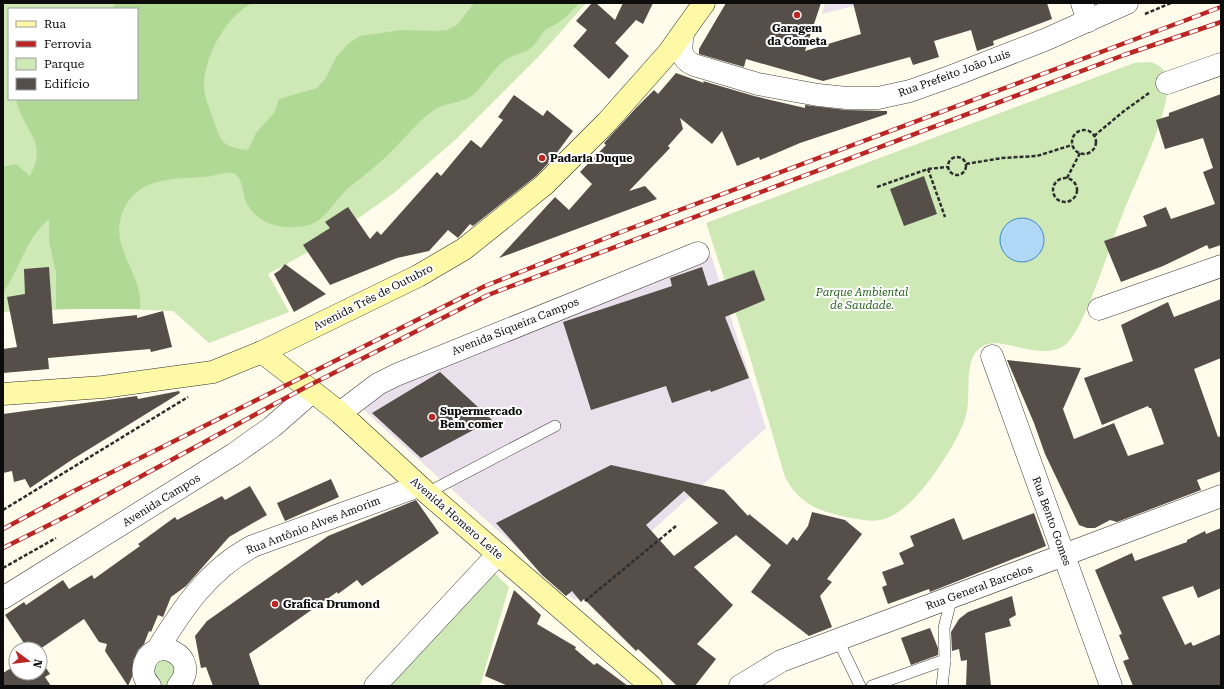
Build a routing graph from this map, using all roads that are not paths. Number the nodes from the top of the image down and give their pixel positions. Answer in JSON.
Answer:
{"nodes":[{"id":1,"x":704,"y":3,"type":"edge"},
{"id":2,"x":1127,"y":3,"type":"edge"},
{"id":3,"x":1085,"y":12,"type":"edge"},
{"id":4,"x":677,"y":57,"type":"junction"},
{"id":5,"x":1221,"y":64,"type":"edge"},
{"id":6,"x":1167,"y":83,"type":"road end"},
{"id":7,"x":698,"y":253,"type":"dead end"},
{"id":8,"x":1221,"y":266,"type":"edge"},
{"id":9,"x":1099,"y":309,"type":"dead end"},
{"id":10,"x":262,"y":352,"type":"junction"},
{"id":11,"x":992,"y":356,"type":"dead end"},
{"id":12,"x":312,"y":392,"type":"junction"},
{"id":13,"x":3,"y":394,"type":"edge"},
{"id":14,"x":340,"y":413,"type":"junction"},
{"id":15,"x":555,"y":426,"type":"dead end"},
{"id":16,"x":423,"y":489,"type":"junction"},
{"id":17,"x":1221,"y":496,"type":"edge"},
{"id":18,"x":498,"y":554,"type":"junction"},
{"id":19,"x":1064,"y":556,"type":"junction"},
{"id":20,"x":952,"y":596,"type":"junction"},
{"id":21,"x":3,"y":598,"type":"edge"},
{"id":22,"x":838,"y":640,"type":"junction"},
{"id":23,"x":166,"y":651,"type":"junction"},
{"id":24,"x":945,"y":660,"type":"junction"},
{"id":25,"x":149,"y":686,"type":"edge"},
{"id":26,"x":179,"y":686,"type":"edge"},
{"id":27,"x":375,"y":686,"type":"edge"},
{"id":28,"x":651,"y":686,"type":"edge"},
{"id":29,"x":740,"y":686,"type":"edge"},
{"id":30,"x":860,"y":686,"type":"edge"},
{"id":31,"x":872,"y":686,"type":"edge"},
{"id":32,"x":942,"y":686,"type":"edge"},
{"id":33,"x":1111,"y":686,"type":"edge"}],
"edges":[{"from":1,"to":4,"type":"main road","name":"Avenida Três de Outubro"},
{"from":2,"to":3,"type":"street","name":"Rua Prefeito João Luís"},
{"from":3,"to":4,"type":"street","name":"Rua Prefeito João Luís"},
{"from":4,"to":10,"type":"main road","name":"Avenida Três de Outubro"},
{"from":5,"to":6,"type":"street"},
{"from":7,"to":14,"type":"street","name":"Avenida Siqueira Campos"},
{"from":8,"to":9,"type":"street"},
{"from":10,"to":12,"type":"main road","name":"Avenida Homero Leite"},
{"from":10,"to":13,"type":"main road","name":"Avenida Três de Outubro"},
{"from":11,"to":19,"type":"street","name":"Rua Bento Gomes"},
{"from":12,"to":14,"type":"main road","name":"Avenida Homero Leite"},
{"from":12,"to":21,"type":"street","name":"Avenida Campos"},
{"from":14,"to":16,"type":"main road","name":"Avenida Homero Leite"},
{"from":15,"to":16,"type":"lane"},
{"from":16,"to":18,"type":"main road","name":"Avenida Homero Leite"},
{"from":16,"to":23,"type":"street","name":"Rua Antônio Alves Amorim"},
{"from":17,"to":19,"type":"street","name":"Rua General Barcelos"},
{"from":18,"to":27,"type":"street"},
{"from":18,"to":28,"type":"main road","name":"Avenida Homero Leite"},
{"from":19,"to":20,"type":"street","name":"Rua General Barcelos"},
{"from":19,"to":33,"type":"street","name":"Rua Bento Gomes"},
{"from":20,"to":22,"type":"street","name":"Rua General Barcelos"},
{"from":20,"to":24,"type":"lane"},
{"from":22,"to":29,"type":"street","name":"Rua General Barcelos"},
{"from":22,"to":30,"type":"lane"},
{"from":23,"to":25,"type":"street"},
{"from":23,"to":26,"type":"street"},
{"from":24,"to":31,"type":"lane"},
{"from":24,"to":32,"type":"lane"}]}
